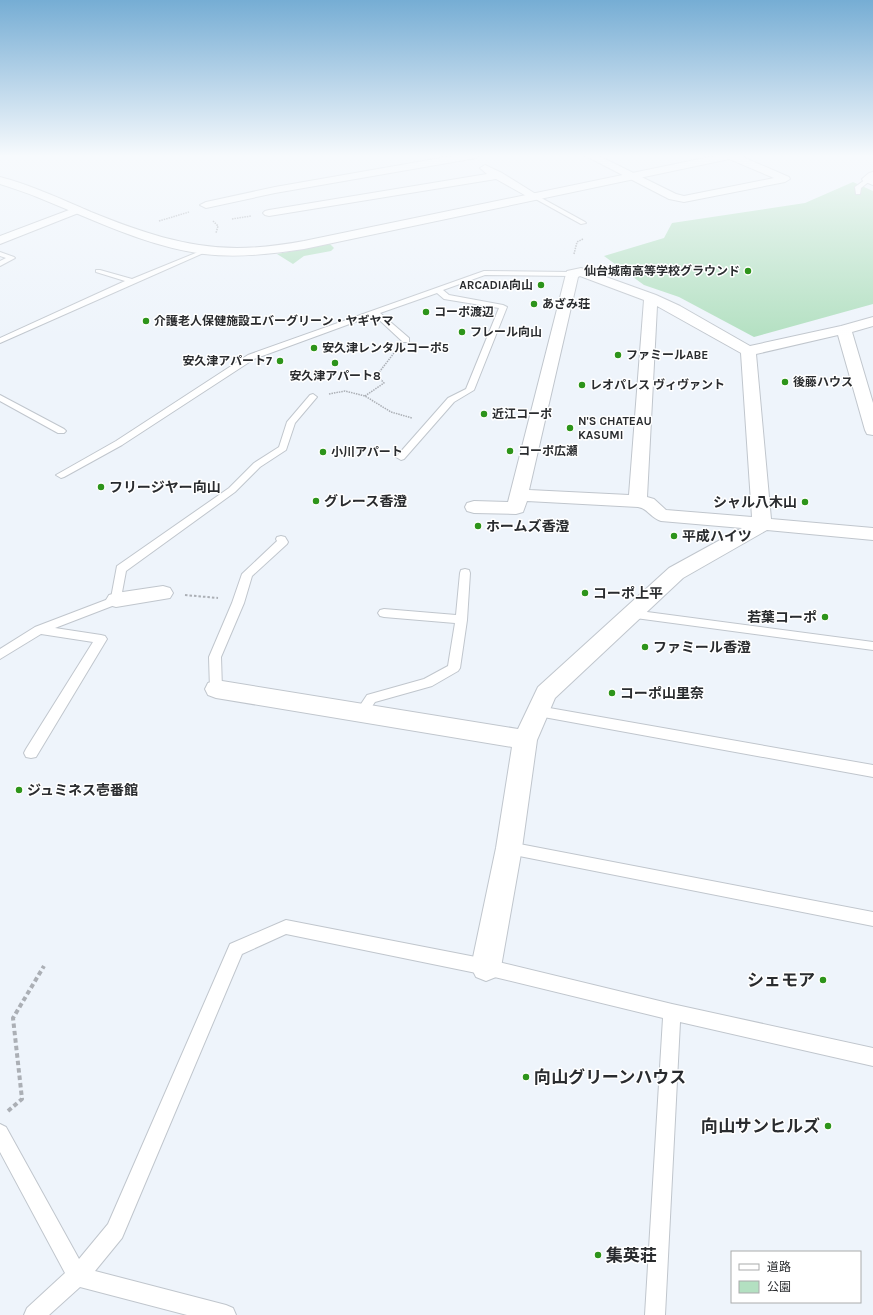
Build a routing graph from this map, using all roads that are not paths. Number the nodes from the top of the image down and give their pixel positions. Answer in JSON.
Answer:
{"nodes":[{"id":1,"x":61,"y":216,"type":"edge"},
{"id":2,"x":91,"y":216,"type":"edge"},
{"id":3,"x":438,"y":216,"type":"edge"},
{"id":4,"x":571,"y":216,"type":"edge"},
{"id":5,"x":583,"y":223,"type":"road end"},
{"id":6,"x":0,"y":240,"type":"edge"},
{"id":7,"x":206,"y":251,"type":"junction"},
{"id":8,"x":0,"y":254,"type":"edge"},
{"id":9,"x":0,"y":264,"type":"edge"},
{"id":10,"x":98,"y":271,"type":"dead end"},
{"id":11,"x":577,"y":273,"type":"junction"},
{"id":12,"x":132,"y":281,"type":"junction"},
{"id":13,"x":438,"y":290,"type":"junction"},
{"id":14,"x":651,"y":298,"type":"junction"},
{"id":15,"x":375,"y":312,"type":"junction"},
{"id":16,"x":863,"y":325,"type":"edge"},
{"id":17,"x":406,"y":340,"type":"road end"},
{"id":18,"x":0,"y":341,"type":"edge"},
{"id":19,"x":748,"y":351,"type":"junction"},
{"id":20,"x":313,"y":397,"type":"dead end"},
{"id":21,"x":0,"y":398,"type":"edge"},
{"id":22,"x":61,"y":430,"type":"dead end"},
{"id":23,"x":873,"y":430,"type":"edge"},
{"id":24,"x":401,"y":457,"type":"dead end"},
{"id":25,"x":61,"y":475,"type":"dead end"},
{"id":26,"x":518,"y":495,"type":"junction"},
{"id":27,"x":638,"y":501,"type":"junction"},
{"id":28,"x":474,"y":507,"type":"dead end"},
{"id":29,"x":762,"y":525,"type":"junction"},
{"id":30,"x":873,"y":525,"type":"edge"},
{"id":31,"x":873,"y":534,"type":"edge"},
{"id":32,"x":282,"y":539,"type":"dead end"},
{"id":33,"x":465,"y":573,"type":"dead end"},
{"id":34,"x":163,"y":593,"type":"road end"},
{"id":35,"x":116,"y":600,"type":"junction"},
{"id":36,"x":384,"y":613,"type":"dead end"},
{"id":37,"x":632,"y":614,"type":"junction"},
{"id":38,"x":461,"y":620,"type":"junction"},
{"id":39,"x":39,"y":630,"type":"junction"},
{"id":40,"x":873,"y":646,"type":"edge"},
{"id":41,"x":0,"y":655,"type":"edge"},
{"id":42,"x":216,"y":689,"type":"joint"},
{"id":43,"x":538,"y":711,"type":"junction"},
{"id":44,"x":361,"y":713,"type":"junction"},
{"id":45,"x":525,"y":740,"type":"junction"},
{"id":46,"x":31,"y":753,"type":"dead end"},
{"id":47,"x":873,"y":771,"type":"edge"},
{"id":48,"x":509,"y":848,"type":"junction"},
{"id":49,"x":873,"y":919,"type":"edge"},
{"id":50,"x":486,"y":967,"type":"junction"},
{"id":51,"x":672,"y":1012,"type":"junction"},
{"id":52,"x":873,"y":1057,"type":"edge"},
{"id":53,"x":0,"y":1133,"type":"edge"},
{"id":54,"x":76,"y":1276,"type":"junction"},
{"id":55,"x":34,"y":1315,"type":"edge"},
{"id":56,"x":226,"y":1315,"type":"edge"},
{"id":57,"x":655,"y":1315,"type":"edge"}],
"edges":[{"from":1,"to":6,"type":"street"},
{"from":2,"to":7,"type":"street"},
{"from":3,"to":7,"type":"street"},
{"from":4,"to":5,"type":"lane"},
{"from":7,"to":12,"type":"lane"},
{"from":8,"to":9,"type":"lane"},
{"from":10,"to":12,"type":"lane"},
{"from":11,"to":13,"type":"lane"},
{"from":11,"to":14,"type":"street"},
{"from":11,"to":26,"type":"street"},
{"from":12,"to":18,"type":"lane"},
{"from":13,"to":15,"type":"lane"},
{"from":13,"to":24,"type":"lane"},
{"from":14,"to":19,"type":"street"},
{"from":14,"to":27,"type":"street"},
{"from":15,"to":17,"type":"lane"},
{"from":15,"to":25,"type":"lane"},
{"from":16,"to":19,"type":"street"},
{"from":16,"to":23,"type":"street"},
{"from":19,"to":29,"type":"street"},
{"from":20,"to":35,"type":"lane"},
{"from":21,"to":22,"type":"lane"},
{"from":26,"to":27,"type":"street"},
{"from":26,"to":28,"type":"street"},
{"from":27,"to":29,"type":"street"},
{"from":29,"to":30,"type":"street"},
{"from":29,"to":31,"type":"street"},
{"from":29,"to":37,"type":"street"},
{"from":32,"to":42,"type":"lane"},
{"from":33,"to":38,"type":"lane"},
{"from":34,"to":35,"type":"street"},
{"from":35,"to":39,"type":"lane"},
{"from":36,"to":38,"type":"lane"},
{"from":37,"to":40,"type":"lane"},
{"from":37,"to":43,"type":"street"},
{"from":38,"to":44,"type":"lane"},
{"from":39,"to":41,"type":"lane"},
{"from":39,"to":46,"type":"lane"},
{"from":42,"to":44,"type":"street"},
{"from":43,"to":45,"type":"street"},
{"from":43,"to":47,"type":"lane"},
{"from":44,"to":45,"type":"street"},
{"from":45,"to":48,"type":"street"},
{"from":48,"to":49,"type":"lane"},
{"from":48,"to":50,"type":"street"},
{"from":50,"to":51,"type":"lane"},
{"from":50,"to":54,"type":"lane"},
{"from":51,"to":52,"type":"lane"},
{"from":51,"to":57,"type":"lane"},
{"from":53,"to":54,"type":"lane"},
{"from":54,"to":55,"type":"lane"},
{"from":54,"to":56,"type":"lane"}]}
